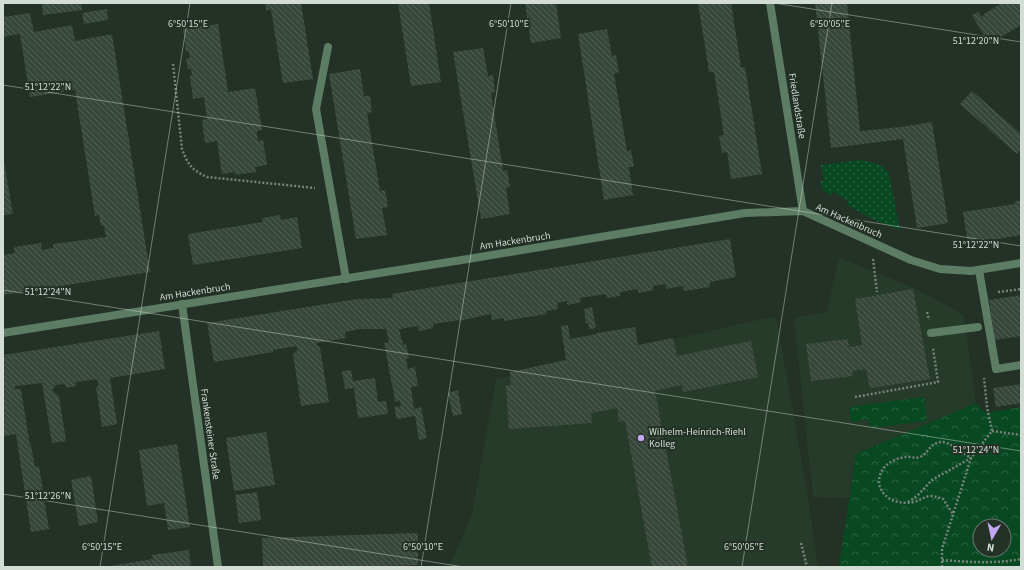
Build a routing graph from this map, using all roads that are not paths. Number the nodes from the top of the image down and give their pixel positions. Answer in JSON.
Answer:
{"nodes":[{"id":1,"x":770,"y":3,"type":"edge"},
{"id":2,"x":328,"y":46,"type":"dead end"},
{"id":3,"x":803,"y":211,"type":"junction"},
{"id":4,"x":1021,"y":263,"type":"edge"},
{"id":5,"x":979,"y":270,"type":"junction"},
{"id":6,"x":346,"y":278,"type":"junction"},
{"id":7,"x":182,"y":304,"type":"junction"},
{"id":8,"x":978,"y":327,"type":"dead end"},
{"id":9,"x":3,"y":333,"type":"edge"},
{"id":10,"x":931,"y":333,"type":"road end"},
{"id":11,"x":1021,"y":365,"type":"edge"},
{"id":12,"x":218,"y":567,"type":"edge"}],
"edges":[{"from":1,"to":3,"type":"street","name":"Friedlandstraße"},
{"from":2,"to":6,"type":"street"},
{"from":3,"to":5,"type":"street","name":"Am Hackenbruch"},
{"from":3,"to":6,"type":"street","name":"Am Hackenbruch"},
{"from":4,"to":5,"type":"street","name":"Am Hackenbruch"},
{"from":5,"to":11,"type":"street"},
{"from":6,"to":7,"type":"street","name":"Am Hackenbruch"},
{"from":7,"to":9,"type":"street","name":"Am Hackenbruch"},
{"from":7,"to":12,"type":"street","name":"Frankensteiner Straße"},
{"from":8,"to":10,"type":"street"}]}
